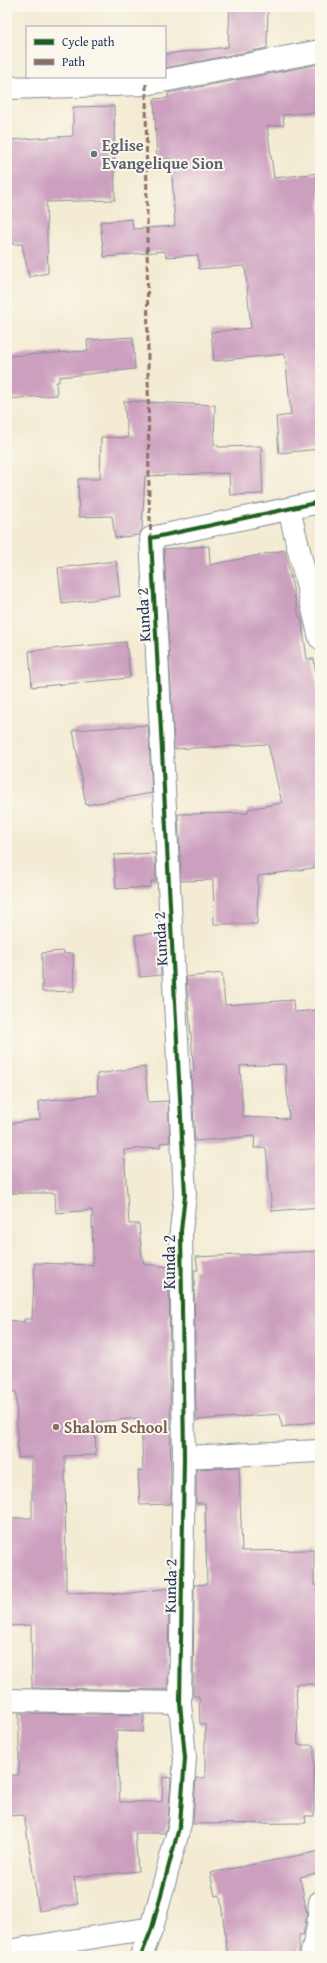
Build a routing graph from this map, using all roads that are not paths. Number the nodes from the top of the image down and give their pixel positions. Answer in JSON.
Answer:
{"nodes":[{"id":1,"x":320,"y":50,"type":"edge"},
{"id":2,"x":7,"y":88,"type":"edge"},
{"id":3,"x":320,"y":502,"type":"edge"},
{"id":4,"x":289,"y":509,"type":"junction"},
{"id":5,"x":320,"y":638,"type":"edge"},
{"id":6,"x":320,"y":1451,"type":"edge"},
{"id":7,"x":320,"y":1456,"type":"edge"},
{"id":8,"x":184,"y":1457,"type":"junction"},
{"id":9,"x":7,"y":1700,"type":"edge"},
{"id":10,"x":180,"y":1703,"type":"junction"},
{"id":11,"x":320,"y":1902,"type":"edge"},
{"id":12,"x":152,"y":1928,"type":"junction"},
{"id":13,"x":7,"y":1951,"type":"edge"},
{"id":14,"x":140,"y":1956,"type":"edge"},
{"id":15,"x":311,"y":1956,"type":"edge"}],
"edges":[{"from":1,"to":2,"type":"street"},
{"from":3,"to":4,"type":"street"},
{"from":4,"to":5,"type":"street"},
{"from":4,"to":8,"type":"street","name":"Kunda 2"},
{"from":6,"to":7,"type":"street"},
{"from":6,"to":8,"type":"street"},
{"from":8,"to":10,"type":"street","name":"Kunda 2"},
{"from":9,"to":10,"type":"street"},
{"from":10,"to":12,"type":"street","name":"Kunda 2"},
{"from":11,"to":15,"type":"street"},
{"from":12,"to":13,"type":"street"},
{"from":12,"to":14,"type":"street","name":"Kunda 2"}]}
